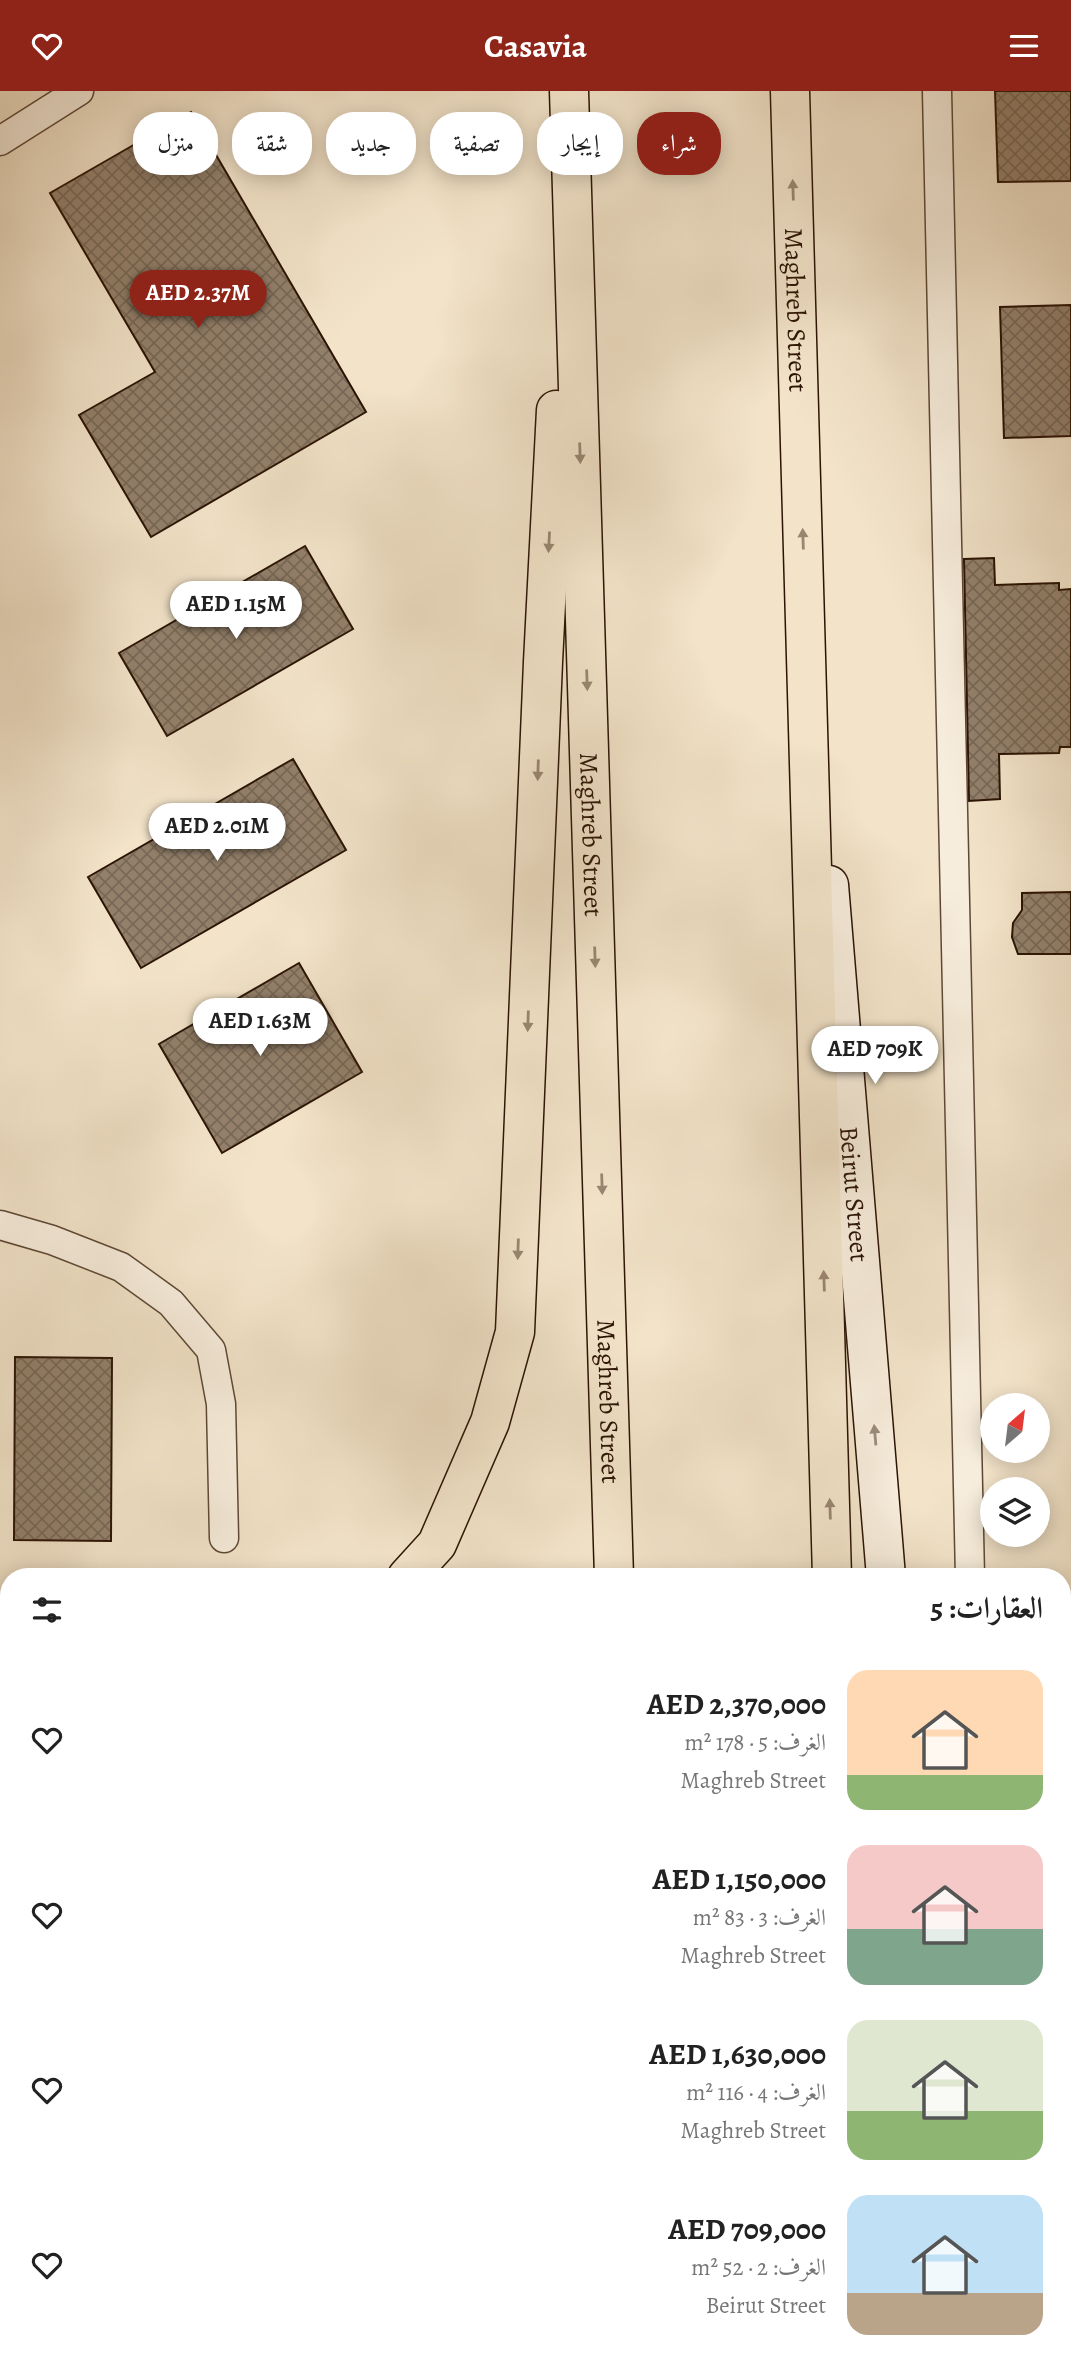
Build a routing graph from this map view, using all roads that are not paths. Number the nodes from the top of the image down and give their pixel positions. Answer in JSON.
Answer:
{"nodes":[{"id":1,"x":79,"y":91,"type":"edge"},
{"id":2,"x":569,"y":91,"type":"edge"},
{"id":3,"x":790,"y":91,"type":"edge"},
{"id":4,"x":937,"y":91,"type":"edge"},
{"id":5,"x":0,"y":141,"type":"edge"},
{"id":6,"x":572,"y":205,"type":"junction"},
{"id":7,"x":805,"y":600,"type":"junction"},
{"id":8,"x":0,"y":1225,"type":"edge"},
{"id":9,"x":224,"y":1538,"type":"dead end"},
{"id":10,"x":415,"y":1568,"type":"edge"},
{"id":11,"x":614,"y":1568,"type":"edge"},
{"id":12,"x":832,"y":1568,"type":"edge"},
{"id":13,"x":885,"y":1568,"type":"edge"},
{"id":14,"x":970,"y":1568,"type":"edge"}],
"edges":[{"from":1,"to":5,"type":"lane"},
{"from":2,"to":6,"type":"highway","name":"Maghreb Street"},
{"from":7,"to":3,"type":"highway","name":"Maghreb Street","one_way":true},
{"from":4,"to":14,"type":"lane"},
{"from":6,"to":10,"type":"highway","one_way":true},
{"from":6,"to":11,"type":"highway","name":"Maghreb Street","one_way":true},
{"from":12,"to":7,"type":"highway","name":"Maghreb Street","one_way":true},
{"from":13,"to":7,"type":"main road","name":"Beirut Street","one_way":true},
{"from":8,"to":9,"type":"lane"}]}
